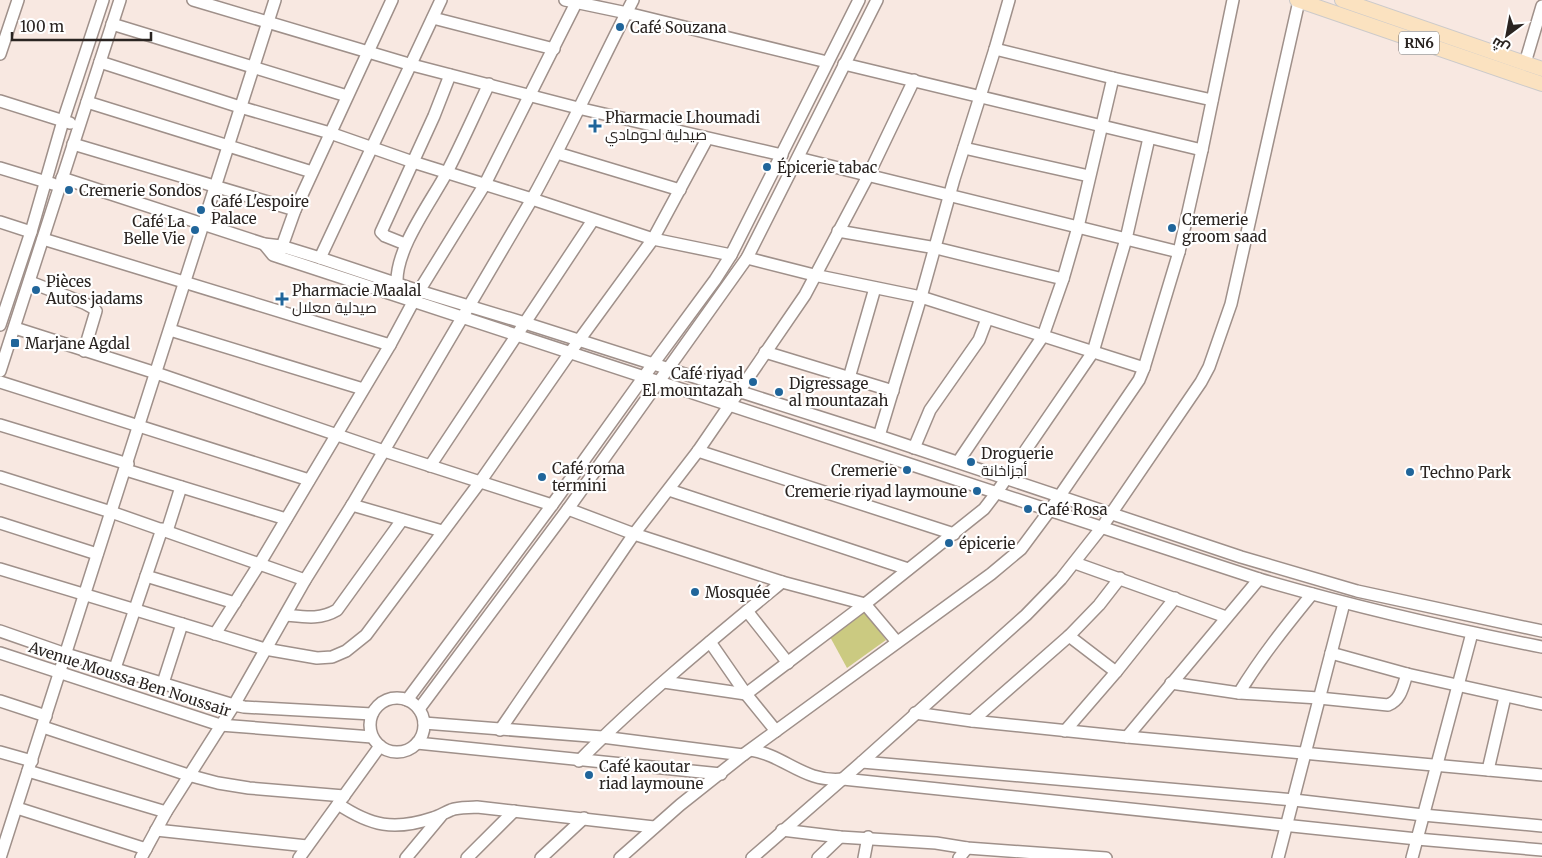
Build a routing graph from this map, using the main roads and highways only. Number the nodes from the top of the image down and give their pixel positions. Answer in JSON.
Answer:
{"nodes":[{"id":1,"x":1298,"y":0,"type":"edge"},
{"id":2,"x":1342,"y":0,"type":"edge"},
{"id":3,"x":1542,"y":69,"type":"edge"},
{"id":4,"x":1542,"y":84,"type":"edge"}],
"edges":[{"from":1,"to":4,"type":"main road","number":"RN6"},
{"from":2,"to":3,"type":"main road","number":"RN6"}]}
